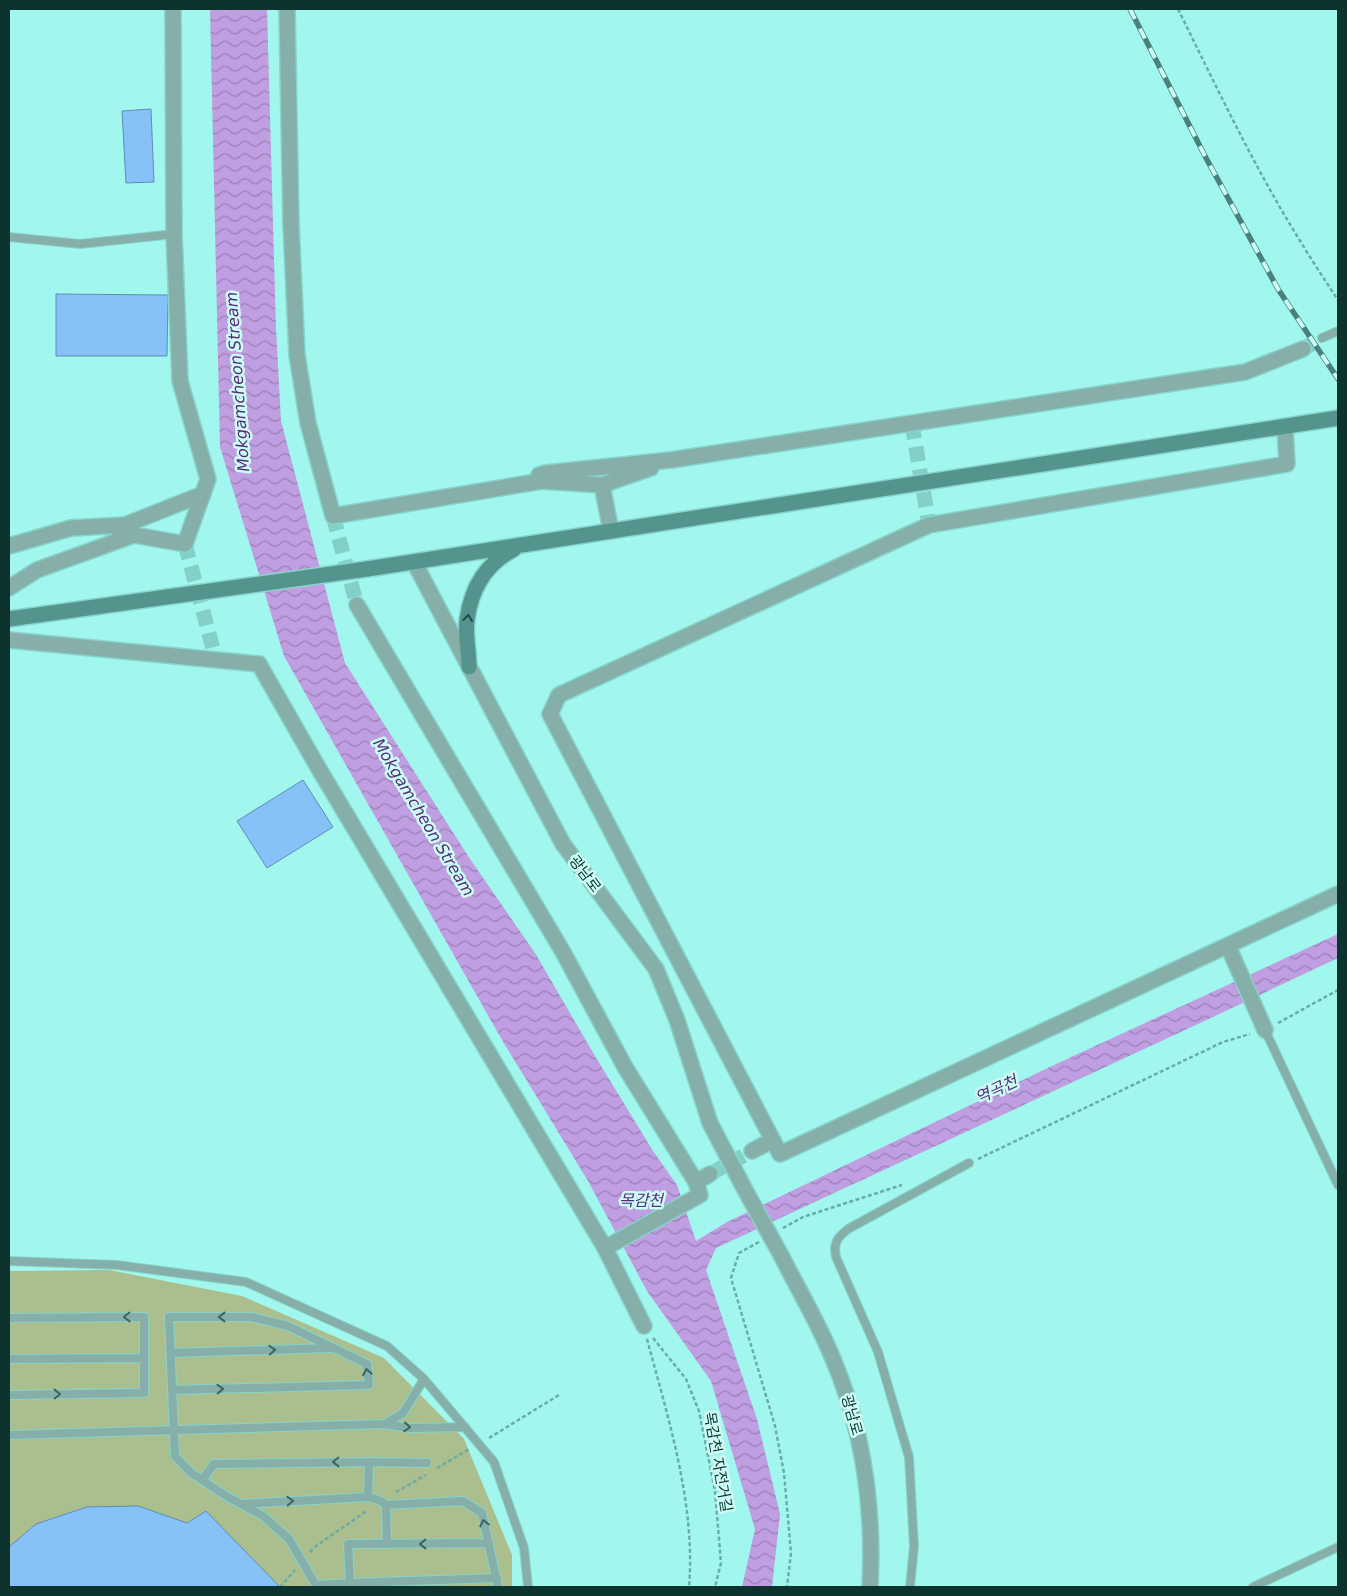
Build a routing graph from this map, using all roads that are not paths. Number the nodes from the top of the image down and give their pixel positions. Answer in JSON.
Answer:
{"nodes":[{"id":1,"x":173,"y":9,"type":"edge"},
{"id":2,"x":287,"y":9,"type":"edge"},
{"id":3,"x":174,"y":234,"type":"junction"},
{"id":4,"x":9,"y":237,"type":"edge"},
{"id":5,"x":1338,"y":331,"type":"edge"},
{"id":6,"x":1322,"y":338,"type":"tunnel mouth"},
{"id":7,"x":1302,"y":349,"type":"tunnel mouth"},
{"id":8,"x":1338,"y":418,"type":"edge"},
{"id":9,"x":1285,"y":427,"type":"junction"},
{"id":10,"x":671,"y":460,"type":"junction"},
{"id":11,"x":602,"y":485,"type":"junction"},
{"id":12,"x":511,"y":486,"type":"junction"},
{"id":13,"x":203,"y":494,"type":"junction"},
{"id":14,"x":125,"y":525,"type":"junction"},
{"id":15,"x":611,"y":531,"type":"junction"},
{"id":16,"x":114,"y":542,"type":"junction"},
{"id":17,"x":522,"y":545,"type":"junction"},
{"id":18,"x":9,"y":546,"type":"edge"},
{"id":19,"x":414,"y":562,"type":"junction"},
{"id":20,"x":9,"y":588,"type":"edge"},
{"id":21,"x":357,"y":605,"type":"tunnel mouth"},
{"id":22,"x":9,"y":619,"type":"edge"},
{"id":23,"x":9,"y":640,"type":"edge"},
{"id":24,"x":469,"y":667,"type":"junction"},
{"id":25,"x":1338,"y":894,"type":"edge"},
{"id":26,"x":1228,"y":946,"type":"junction"},
{"id":27,"x":1265,"y":1030,"type":"joint"},
{"id":28,"x":773,"y":1140,"type":"junction"},
{"id":29,"x":752,"y":1151,"type":"tunnel mouth"},
{"id":30,"x":969,"y":1164,"type":"road end"},
{"id":31,"x":710,"y":1174,"type":"tunnel mouth"},
{"id":32,"x":1338,"y":1185,"type":"edge"},
{"id":33,"x":698,"y":1188,"type":"junction"},
{"id":34,"x":605,"y":1248,"type":"junction"},
{"id":35,"x":9,"y":1261,"type":"edge"},
{"id":36,"x":9,"y":1318,"type":"edge"},
{"id":37,"x":644,"y":1326,"type":"road end"},
{"id":38,"x":334,"y":1348,"type":"junction"},
{"id":39,"x":171,"y":1353,"type":"junction"},
{"id":40,"x":144,"y":1358,"type":"junction"},
{"id":41,"x":9,"y":1359,"type":"edge"},
{"id":42,"x":424,"y":1378,"type":"junction"},
{"id":43,"x":172,"y":1390,"type":"junction"},
{"id":44,"x":9,"y":1395,"type":"edge"},
{"id":45,"x":385,"y":1424,"type":"junction"},
{"id":46,"x":465,"y":1427,"type":"junction"},
{"id":47,"x":173,"y":1430,"type":"junction"},
{"id":48,"x":9,"y":1435,"type":"edge"},
{"id":49,"x":369,"y":1462,"type":"junction"},
{"id":50,"x":427,"y":1462,"type":"dead end"},
{"id":51,"x":202,"y":1480,"type":"junction"},
{"id":52,"x":368,"y":1497,"type":"junction"},
{"id":53,"x":383,"y":1503,"type":"junction"},
{"id":54,"x":242,"y":1504,"type":"junction"},
{"id":55,"x":489,"y":1543,"type":"junction"},
{"id":56,"x":387,"y":1544,"type":"junction"},
{"id":57,"x":1338,"y":1547,"type":"edge"},
{"id":58,"x":497,"y":1578,"type":"junction"},
{"id":59,"x":350,"y":1583,"type":"junction"},
{"id":60,"x":317,"y":1586,"type":"edge"},
{"id":61,"x":498,"y":1587,"type":"edge"},
{"id":62,"x":528,"y":1587,"type":"edge"},
{"id":63,"x":870,"y":1587,"type":"edge"},
{"id":64,"x":910,"y":1587,"type":"edge"},
{"id":65,"x":1253,"y":1587,"type":"edge"}],
"edges":[{"from":1,"to":3,"type":"street"},
{"from":2,"to":12,"type":"street"},
{"from":3,"to":4,"type":"lane"},
{"from":3,"to":13,"type":"street"},
{"from":5,"to":6,"type":"lane"},
{"from":7,"to":10,"type":"street"},
{"from":8,"to":9,"type":"main road"},
{"from":9,"to":15,"type":"main road"},
{"from":9,"to":28,"type":"street"},
{"from":10,"to":11,"type":"street"},
{"from":10,"to":12,"type":"street"},
{"from":11,"to":12,"type":"street"},
{"from":11,"to":15,"type":"street"},
{"from":13,"to":14,"type":"street"},
{"from":13,"to":16,"type":"street"},
{"from":14,"to":16,"type":"street"},
{"from":14,"to":18,"type":"street"},
{"from":15,"to":17,"type":"main road"},
{"from":16,"to":20,"type":"street"},
{"from":17,"to":19,"type":"main road"},
{"from":24,"to":17,"type":"main road","one_way":true},
{"from":19,"to":22,"type":"main road","bridge":true},
{"from":19,"to":24,"type":"street","name":"광남로"},
{"from":21,"to":33,"type":"street"},
{"from":23,"to":34,"type":"street"},
{"from":24,"to":63,"type":"street","name":"광남로","bridge":true},
{"from":25,"to":26,"type":"street"},
{"from":26,"to":27,"type":"street"},
{"from":26,"to":28,"type":"street"},
{"from":27,"to":32,"type":"lane"},
{"from":28,"to":29,"type":"street"},
{"from":30,"to":64,"type":"lane"},
{"from":31,"to":33,"type":"street"},
{"from":33,"to":34,"type":"street"},
{"from":34,"to":37,"type":"street"},
{"from":35,"to":42,"type":"lane"},
{"from":40,"to":36,"type":"lane","one_way":true},
{"from":39,"to":38,"type":"lane","one_way":true},
{"from":38,"to":39,"type":"lane","one_way":true},
{"from":43,"to":38,"type":"lane","one_way":true},
{"from":39,"to":43,"type":"lane"},
{"from":40,"to":41,"type":"lane"},
{"from":44,"to":40,"type":"lane","one_way":true},
{"from":42,"to":45,"type":"lane"},
{"from":42,"to":46,"type":"lane"},
{"from":43,"to":47,"type":"lane"},
{"from":45,"to":46,"type":"lane","one_way":true},
{"from":45,"to":47,"type":"lane"},
{"from":46,"to":62,"type":"lane"},
{"from":47,"to":48,"type":"lane"},
{"from":47,"to":51,"type":"lane"},
{"from":49,"to":50,"type":"lane"},
{"from":49,"to":51,"type":"lane","one_way":true},
{"from":49,"to":52,"type":"lane"},
{"from":51,"to":54,"type":"lane"},
{"from":52,"to":53,"type":"lane"},
{"from":54,"to":52,"type":"lane","one_way":true},
{"from":55,"to":53,"type":"lane","one_way":true},
{"from":53,"to":56,"type":"lane"},
{"from":54,"to":60,"type":"lane"},
{"from":55,"to":56,"type":"lane","one_way":true},
{"from":55,"to":58,"type":"lane"},
{"from":56,"to":59,"type":"lane"},
{"from":57,"to":65,"type":"lane"},
{"from":58,"to":59,"type":"lane"},
{"from":58,"to":61,"type":"lane"},
{"from":59,"to":60,"type":"lane"}]}
